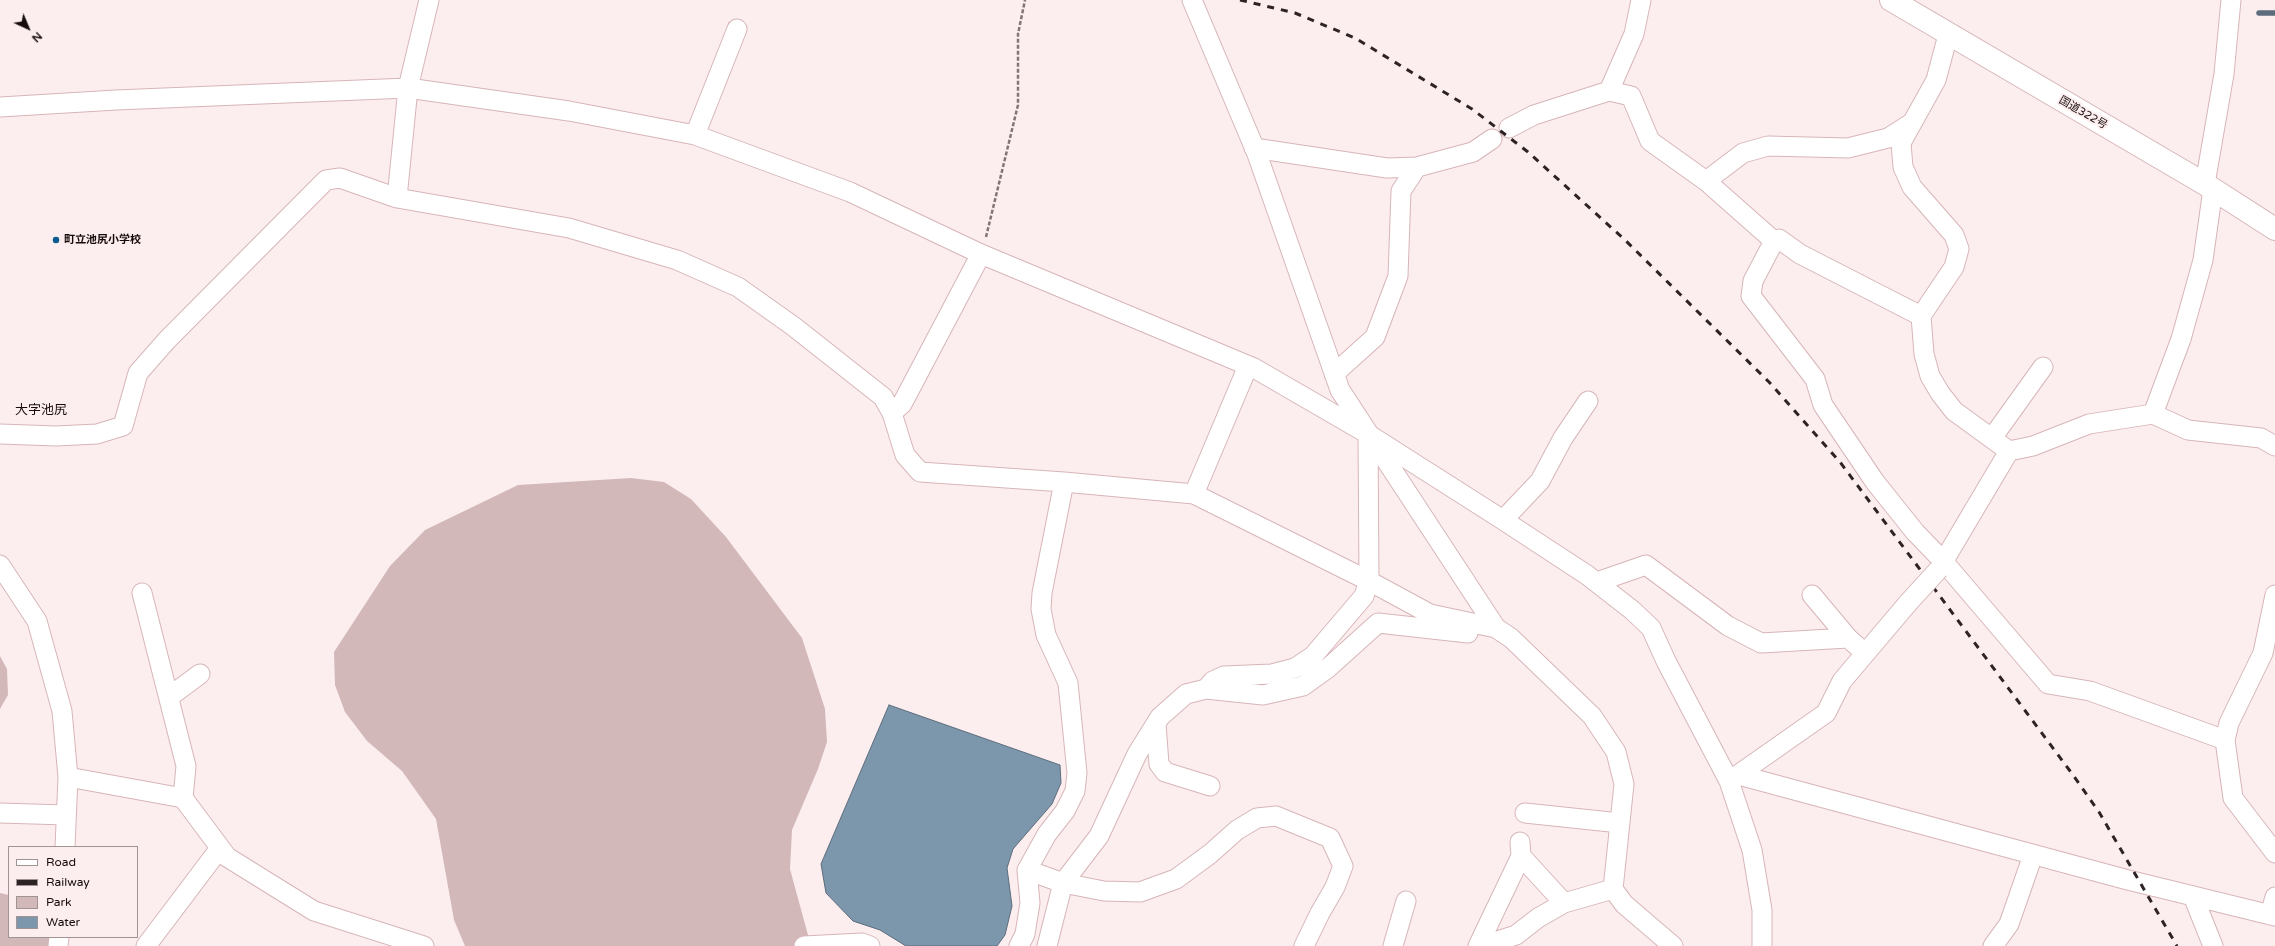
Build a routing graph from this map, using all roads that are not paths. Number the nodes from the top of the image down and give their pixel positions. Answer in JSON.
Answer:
{"nodes":[{"id":1,"x":429,"y":0,"type":"edge"},
{"id":2,"x":1192,"y":0,"type":"edge"},
{"id":3,"x":1641,"y":0,"type":"edge"},
{"id":4,"x":1891,"y":0,"type":"edge"},
{"id":5,"x":2231,"y":0,"type":"edge"},
{"id":6,"x":737,"y":29,"type":"dead end"},
{"id":7,"x":1948,"y":35,"type":"junction"},
{"id":8,"x":408,"y":88,"type":"junction"},
{"id":9,"x":1609,"y":92,"type":"junction"},
{"id":10,"x":0,"y":107,"type":"edge"},
{"id":11,"x":1913,"y":122,"type":"junction"},
{"id":12,"x":1509,"y":128,"type":"dead end"},
{"id":13,"x":695,"y":135,"type":"junction"},
{"id":14,"x":1492,"y":139,"type":"dead end"},
{"id":15,"x":1254,"y":148,"type":"junction"},
{"id":16,"x":1417,"y":167,"type":"junction"},
{"id":17,"x":1706,"y":181,"type":"junction"},
{"id":18,"x":2209,"y":187,"type":"junction"},
{"id":19,"x":397,"y":198,"type":"junction"},
{"id":20,"x":2275,"y":229,"type":"edge"},
{"id":21,"x":1774,"y":241,"type":"junction"},
{"id":22,"x":981,"y":254,"type":"junction"},
{"id":23,"x":1921,"y":316,"type":"junction"},
{"id":24,"x":1248,"y":366,"type":"junction"},
{"id":25,"x":2042,"y":367,"type":"dead end"},
{"id":26,"x":1334,"y":374,"type":"junction"},
{"id":27,"x":1588,"y":401,"type":"dead end"},
{"id":28,"x":892,"y":413,"type":"junction"},
{"id":29,"x":2153,"y":414,"type":"junction"},
{"id":30,"x":0,"y":434,"type":"edge"},
{"id":31,"x":1368,"y":434,"type":"junction"},
{"id":32,"x":1992,"y":438,"type":"junction"},
{"id":33,"x":2275,"y":446,"type":"edge"},
{"id":34,"x":2009,"y":451,"type":"junction"},
{"id":35,"x":1064,"y":482,"type":"junction"},
{"id":36,"x":1194,"y":494,"type":"junction"},
{"id":37,"x":1504,"y":520,"type":"junction"},
{"id":38,"x":0,"y":565,"type":"edge"},
{"id":39,"x":1941,"y":565,"type":"junction"},
{"id":40,"x":1368,"y":581,"type":"junction"},
{"id":41,"x":1596,"y":582,"type":"junction"},
{"id":42,"x":142,"y":593,"type":"dead end"},
{"id":43,"x":1812,"y":595,"type":"dead end"},
{"id":44,"x":2275,"y":596,"type":"edge"},
{"id":45,"x":1496,"y":628,"type":"junction"},
{"id":46,"x":1848,"y":638,"type":"junction"},
{"id":47,"x":1865,"y":653,"type":"junction"},
{"id":48,"x":200,"y":674,"type":"dead end"},
{"id":49,"x":1206,"y":689,"type":"junction"},
{"id":50,"x":169,"y":697,"type":"junction"},
{"id":51,"x":1156,"y":724,"type":"junction"},
{"id":52,"x":2225,"y":740,"type":"junction"},
{"id":53,"x":68,"y":777,"type":"junction"},
{"id":54,"x":1734,"y":778,"type":"junction"},
{"id":55,"x":1210,"y":786,"type":"dead end"},
{"id":56,"x":182,"y":798,"type":"junction"},
{"id":57,"x":0,"y":813,"type":"edge"},
{"id":58,"x":1525,"y":813,"type":"dead end"},
{"id":59,"x":66,"y":815,"type":"junction"},
{"id":60,"x":1620,"y":823,"type":"junction"},
{"id":61,"x":66,"y":846,"type":"edge"},
{"id":62,"x":220,"y":848,"type":"junction"},
{"id":63,"x":2275,"y":853,"type":"edge"},
{"id":64,"x":2033,"y":854,"type":"junction"},
{"id":65,"x":1027,"y":870,"type":"junction"},
{"id":66,"x":1063,"y":884,"type":"junction"},
{"id":67,"x":1613,"y":889,"type":"junction"},
{"id":68,"x":2192,"y":896,"type":"junction"},
{"id":69,"x":1406,"y":901,"type":"dead end"},
{"id":70,"x":1564,"y":903,"type":"junction"},
{"id":71,"x":2273,"y":910,"type":"edge"},
{"id":72,"x":1663,"y":943,"type":"edge"},
{"id":73,"x":146,"y":946,"type":"edge"},
{"id":74,"x":423,"y":946,"type":"edge"},
{"id":75,"x":804,"y":946,"type":"edge"},
{"id":76,"x":870,"y":946,"type":"edge"},
{"id":77,"x":1019,"y":946,"type":"edge"},
{"id":78,"x":1047,"y":946,"type":"edge"},
{"id":79,"x":1304,"y":946,"type":"edge"},
{"id":80,"x":1393,"y":946,"type":"edge"},
{"id":81,"x":1478,"y":946,"type":"edge"},
{"id":82,"x":1482,"y":946,"type":"edge"},
{"id":83,"x":1762,"y":946,"type":"edge"},
{"id":84,"x":1992,"y":946,"type":"edge"},
{"id":85,"x":2214,"y":946,"type":"edge"}],
"edges":[{"from":1,"to":8,"type":"street"},
{"from":2,"to":15,"type":"street"},
{"from":3,"to":9,"type":"street"},
{"from":4,"to":7,"type":"highway","name":"国道322号"},
{"from":5,"to":18,"type":"street"},
{"from":6,"to":13,"type":"street"},
{"from":7,"to":11,"type":"street"},
{"from":7,"to":18,"type":"highway","name":"国道322号"},
{"from":8,"to":10,"type":"street"},
{"from":8,"to":13,"type":"street"},
{"from":8,"to":19,"type":"street"},
{"from":9,"to":12,"type":"street"},
{"from":9,"to":17,"type":"street"},
{"from":11,"to":17,"type":"street"},
{"from":11,"to":23,"type":"street"},
{"from":13,"to":22,"type":"street"},
{"from":14,"to":16,"type":"street"},
{"from":15,"to":16,"type":"street"},
{"from":15,"to":26,"type":"street"},
{"from":16,"to":26,"type":"street"},
{"from":17,"to":21,"type":"street"},
{"from":18,"to":20,"type":"highway","name":"国道322号"},
{"from":18,"to":29,"type":"street"},
{"from":19,"to":28,"type":"street"},
{"from":19,"to":30,"type":"street"},
{"from":21,"to":23,"type":"street"},
{"from":21,"to":39,"type":"street"},
{"from":22,"to":24,"type":"street"},
{"from":22,"to":28,"type":"street"},
{"from":23,"to":32,"type":"street"},
{"from":24,"to":31,"type":"street"},
{"from":24,"to":36,"type":"street"},
{"from":25,"to":32,"type":"street"},
{"from":26,"to":31,"type":"street"},
{"from":27,"to":37,"type":"street"},
{"from":28,"to":35,"type":"street"},
{"from":29,"to":33,"type":"street"},
{"from":29,"to":34,"type":"street"},
{"from":31,"to":37,"type":"street"},
{"from":31,"to":40,"type":"street"},
{"from":31,"to":45,"type":"street"},
{"from":32,"to":34,"type":"street"},
{"from":34,"to":39,"type":"street"},
{"from":35,"to":36,"type":"street"},
{"from":35,"to":65,"type":"street"},
{"from":36,"to":40,"type":"street"},
{"from":37,"to":41,"type":"street"},
{"from":38,"to":53,"type":"street"},
{"from":39,"to":47,"type":"street","bridge":true},
{"from":39,"to":52,"type":"street"},
{"from":40,"to":45,"type":"street"},
{"from":40,"to":49,"type":"street"},
{"from":41,"to":46,"type":"street"},
{"from":41,"to":54,"type":"street"},
{"from":42,"to":50,"type":"street"},
{"from":43,"to":46,"type":"street"},
{"from":44,"to":52,"type":"street"},
{"from":45,"to":49,"type":"street"},
{"from":45,"to":60,"type":"street"},
{"from":46,"to":47,"type":"street"},
{"from":47,"to":54,"type":"street"},
{"from":48,"to":50,"type":"street"},
{"from":49,"to":51,"type":"street"},
{"from":50,"to":56,"type":"street"},
{"from":51,"to":55,"type":"street"},
{"from":51,"to":66,"type":"street"},
{"from":52,"to":63,"type":"street"},
{"from":53,"to":56,"type":"street"},
{"from":53,"to":59,"type":"street"},
{"from":54,"to":64,"type":"street"},
{"from":54,"to":83,"type":"street"},
{"from":56,"to":62,"type":"street"},
{"from":57,"to":59,"type":"street"},
{"from":58,"to":60,"type":"street"},
{"from":59,"to":61,"type":"street"},
{"from":60,"to":67,"type":"street"},
{"from":62,"to":73,"type":"street"},
{"from":62,"to":74,"type":"street"},
{"from":64,"to":68,"type":"street"},
{"from":64,"to":84,"type":"street"},
{"from":65,"to":66,"type":"street"},
{"from":65,"to":77,"type":"street"},
{"from":66,"to":78,"type":"street"},
{"from":66,"to":79,"type":"street"},
{"from":67,"to":70,"type":"street"},
{"from":67,"to":72,"type":"street"},
{"from":68,"to":71,"type":"street"},
{"from":68,"to":85,"type":"street"},
{"from":69,"to":80,"type":"street"},
{"from":70,"to":81,"type":"street"},
{"from":70,"to":82,"type":"street"},
{"from":75,"to":76,"type":"street"}]}
